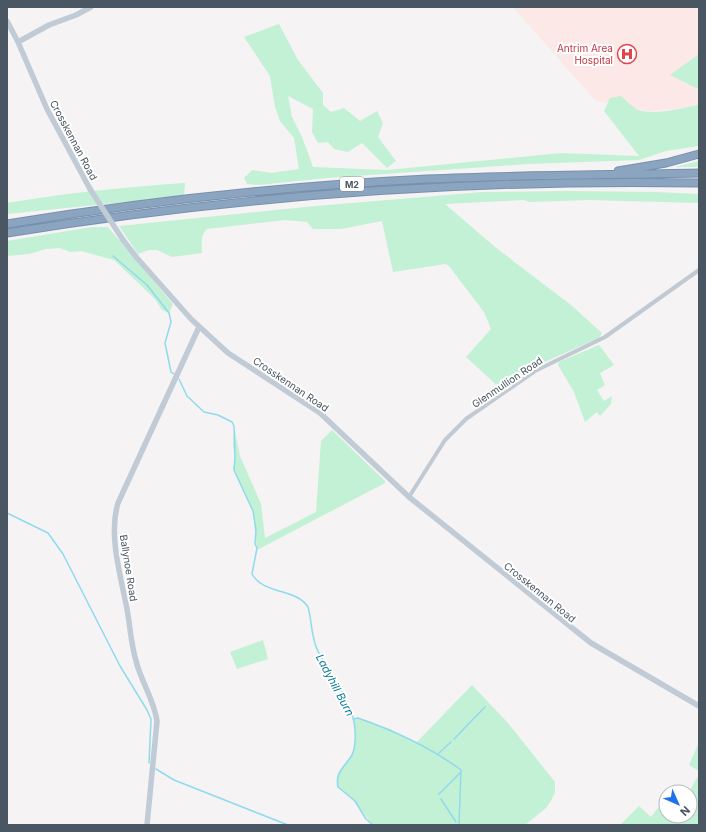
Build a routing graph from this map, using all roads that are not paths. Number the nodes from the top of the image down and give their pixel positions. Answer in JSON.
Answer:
{"nodes":[{"id":1,"x":91,"y":7,"type":"edge"},
{"id":2,"x":7,"y":21,"type":"edge"},
{"id":3,"x":18,"y":42,"type":"junction"},
{"id":4,"x":699,"y":154,"type":"edge"},
{"id":5,"x":699,"y":173,"type":"edge"},
{"id":6,"x":600,"y":174,"type":"junction"},
{"id":7,"x":696,"y":183,"type":"edge"},
{"id":8,"x":7,"y":224,"type":"edge"},
{"id":9,"x":7,"y":233,"type":"edge"},
{"id":10,"x":699,"y":270,"type":"edge"},
{"id":11,"x":199,"y":327,"type":"junction"},
{"id":12,"x":409,"y":497,"type":"junction"},
{"id":13,"x":699,"y":706,"type":"edge"},
{"id":14,"x":147,"y":825,"type":"edge"}],
"edges":[{"from":1,"to":3,"type":"street"},
{"from":2,"to":3,"type":"street","name":"Crosskennan Road"},
{"from":3,"to":11,"type":"street","name":"Crosskennan Road","bridge":true},
{"from":4,"to":6,"type":"highway"},
{"from":5,"to":6,"type":"highway","number":"M2"},
{"from":6,"to":8,"type":"highway","number":"M2"},
{"from":7,"to":9,"type":"highway","number":"M2"},
{"from":10,"to":12,"type":"street","name":"Glenmullion Road"},
{"from":11,"to":12,"type":"street","name":"Crosskennan Road"},
{"from":11,"to":14,"type":"street","name":"Ballynoe Road"},
{"from":12,"to":13,"type":"street","name":"Crosskennan Road"}]}
